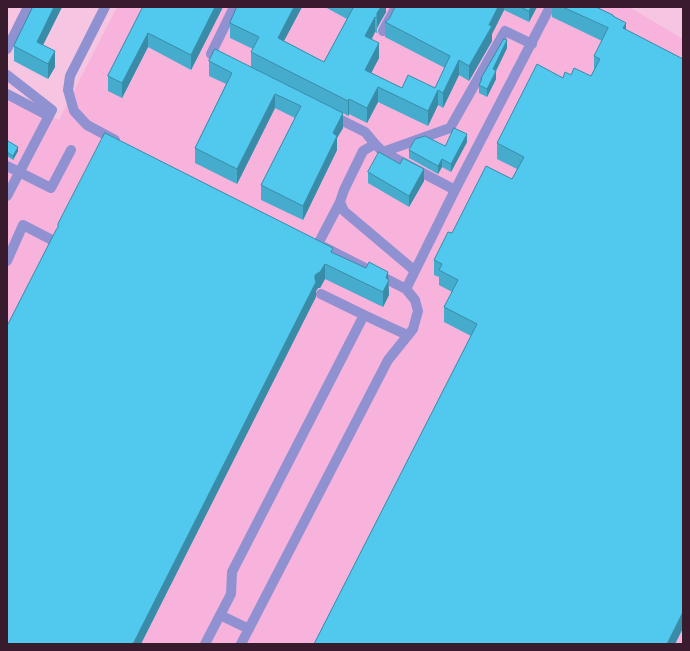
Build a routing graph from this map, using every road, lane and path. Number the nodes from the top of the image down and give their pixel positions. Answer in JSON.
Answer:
{"nodes":[{"id":1,"x":28,"y":7,"type":"edge"},
{"id":2,"x":105,"y":7,"type":"edge"},
{"id":3,"x":234,"y":7,"type":"edge"},
{"id":4,"x":396,"y":7,"type":"edge"},
{"id":5,"x":550,"y":7,"type":"edge"},
{"id":6,"x":383,"y":31,"type":"dead end"},
{"id":7,"x":532,"y":44,"type":"junction"},
{"id":8,"x":7,"y":49,"type":"edge"},
{"id":9,"x":232,"y":65,"type":"edge"},
{"id":10,"x":7,"y":75,"type":"edge"},
{"id":11,"x":7,"y":94,"type":"edge"},
{"id":12,"x":323,"y":111,"type":"edge"},
{"id":13,"x":49,"y":116,"type":"junction"},
{"id":14,"x":122,"y":143,"type":"edge"},
{"id":15,"x":375,"y":144,"type":"junction"},
{"id":16,"x":71,"y":150,"type":"dead end"},
{"id":17,"x":383,"y":152,"type":"junction"},
{"id":18,"x":7,"y":166,"type":"edge"},
{"id":19,"x":19,"y":172,"type":"junction"},
{"id":20,"x":455,"y":190,"type":"junction"},
{"id":21,"x":7,"y":196,"type":"edge"},
{"id":22,"x":340,"y":202,"type":"junction"},
{"id":23,"x":52,"y":240,"type":"edge"},
{"id":24,"x":7,"y":261,"type":"edge"},
{"id":25,"x":415,"y":271,"type":"junction"},
{"id":26,"x":406,"y":289,"type":"junction"},
{"id":27,"x":321,"y":294,"type":"dead end"},
{"id":28,"x":364,"y":315,"type":"junction"},
{"id":29,"x":407,"y":336,"type":"junction"},
{"id":30,"x":220,"y":615,"type":"junction"},
{"id":31,"x":249,"y":630,"type":"junction"},
{"id":32,"x":205,"y":644,"type":"edge"},
{"id":33,"x":241,"y":644,"type":"edge"}],
"edges":[{"from":1,"to":8,"type":"lane"},
{"from":2,"to":14,"type":"lane"},
{"from":3,"to":9,"type":"lane"},
{"from":4,"to":6,"type":"lane"},
{"from":5,"to":7,"type":"lane"},
{"from":7,"to":17,"type":"lane"},
{"from":7,"to":20,"type":"lane"},
{"from":10,"to":13,"type":"lane"},
{"from":11,"to":13,"type":"lane"},
{"from":12,"to":15,"type":"lane"},
{"from":13,"to":19,"type":"lane"},
{"from":15,"to":17,"type":"lane"},
{"from":15,"to":22,"type":"lane"},
{"from":16,"to":19,"type":"lane"},
{"from":17,"to":20,"type":"lane"},
{"from":18,"to":19,"type":"lane"},
{"from":19,"to":21,"type":"lane"},
{"from":20,"to":25,"type":"lane"},
{"from":22,"to":25,"type":"lane"},
{"from":22,"to":26,"type":"lane"},
{"from":23,"to":24,"type":"lane"},
{"from":25,"to":26,"type":"lane"},
{"from":26,"to":29,"type":"lane"},
{"from":27,"to":28,"type":"lane"},
{"from":28,"to":29,"type":"lane"},
{"from":28,"to":30,"type":"lane"},
{"from":29,"to":31,"type":"lane"},
{"from":30,"to":31,"type":"lane"},
{"from":30,"to":32,"type":"lane"},
{"from":31,"to":33,"type":"lane"}]}
